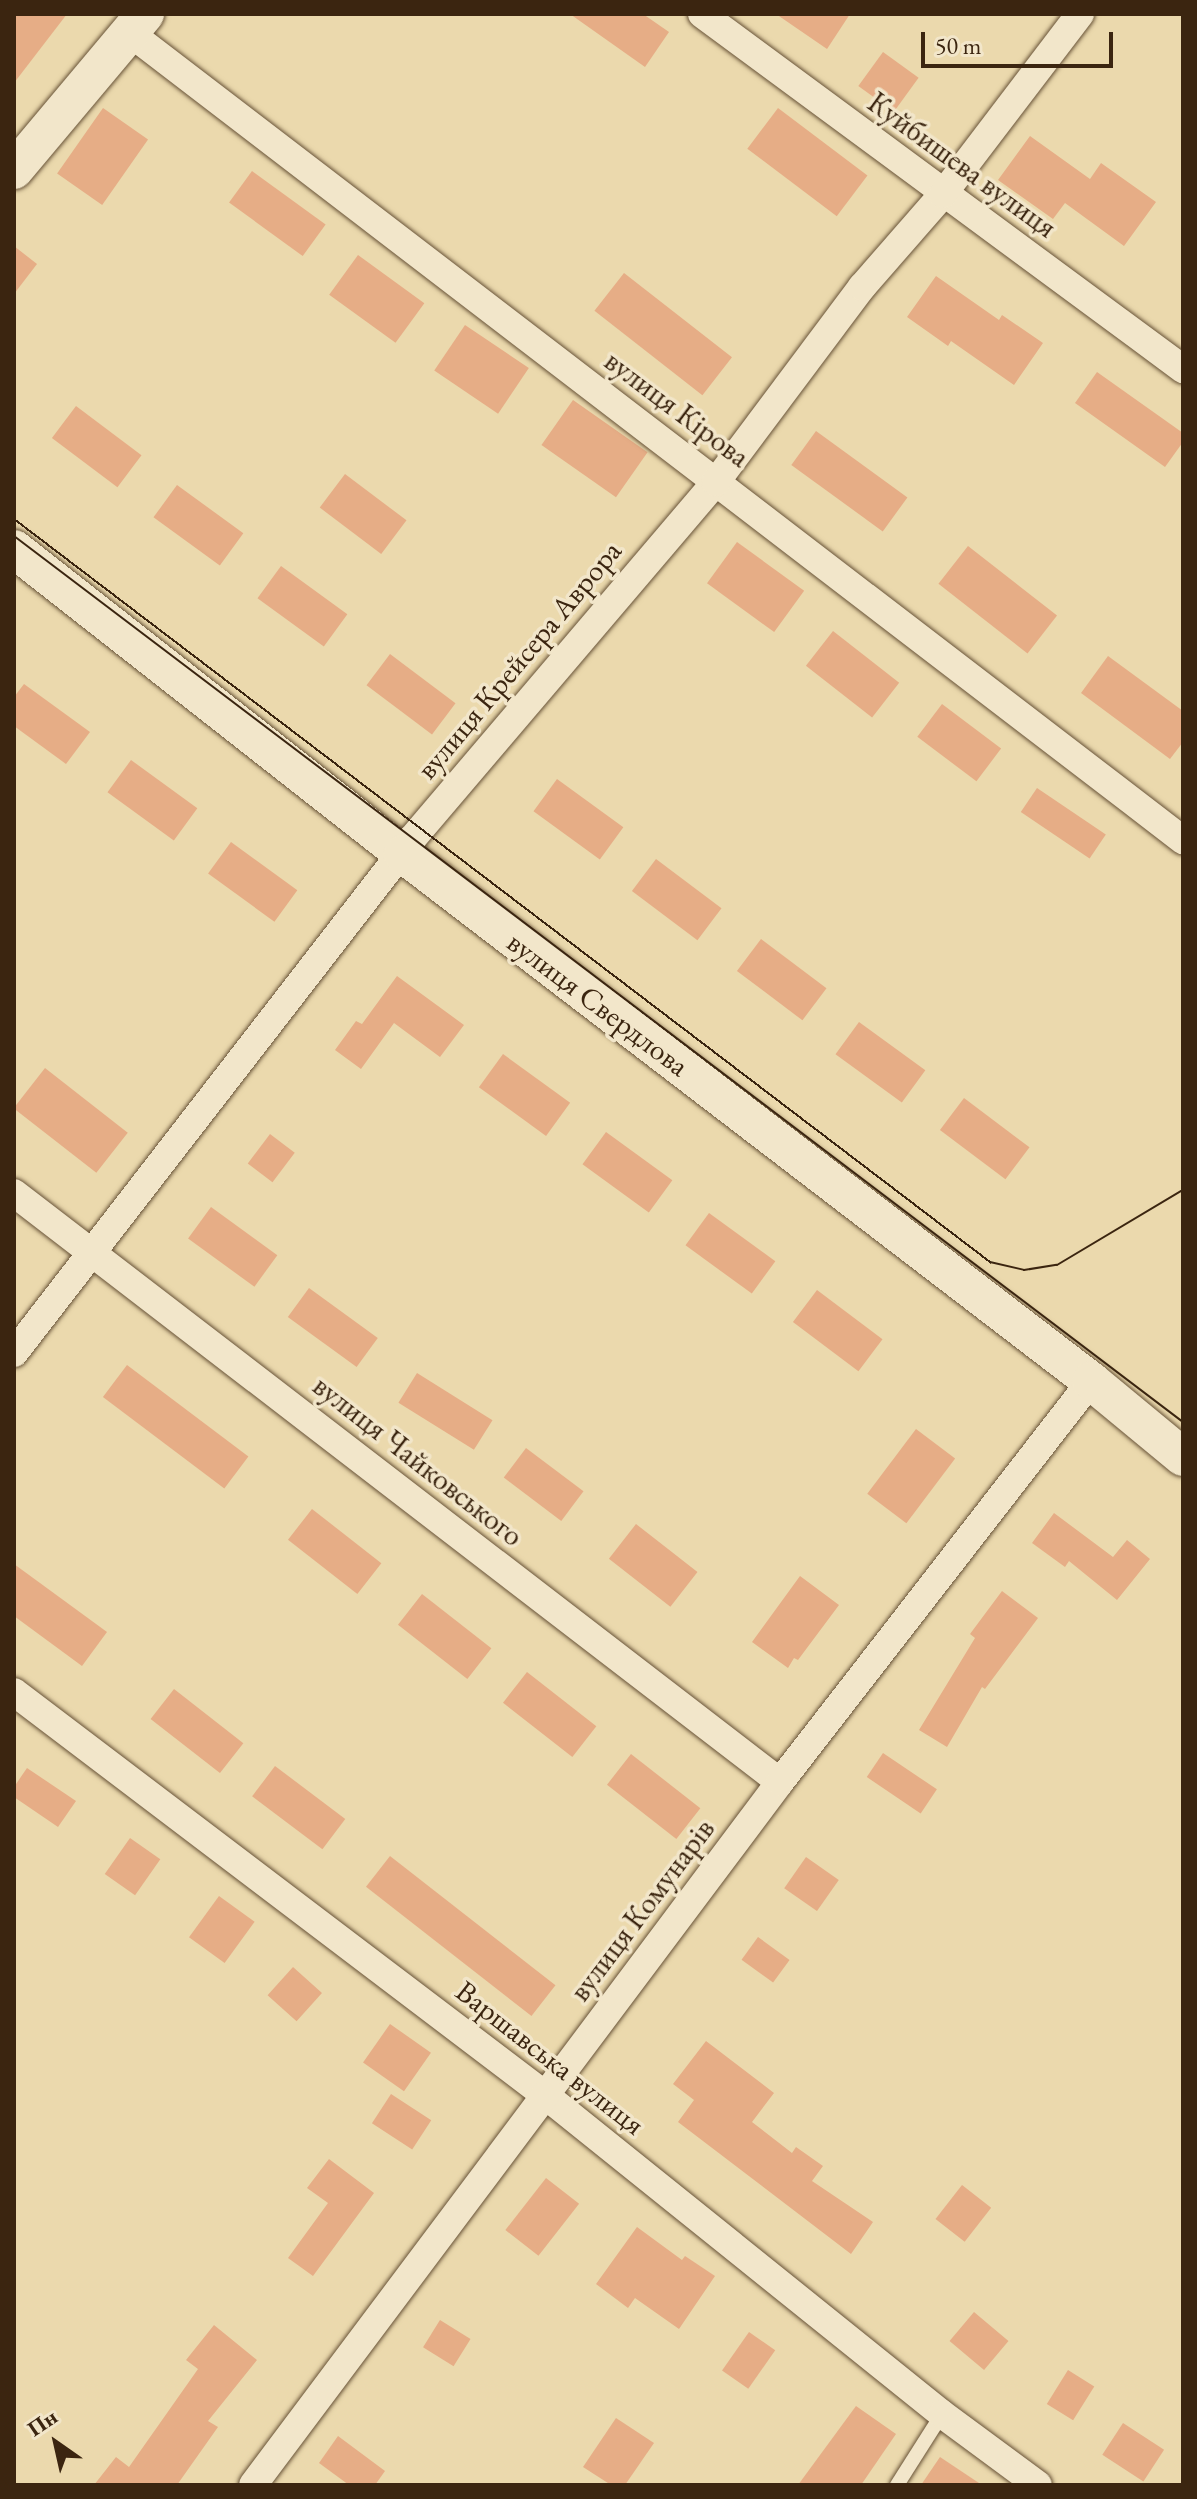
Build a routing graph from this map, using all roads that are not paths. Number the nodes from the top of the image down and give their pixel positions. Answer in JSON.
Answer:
{"nodes":[{"id":1,"x":702,"y":14,"type":"edge"},
{"id":2,"x":1080,"y":14,"type":"edge"},
{"id":3,"x":138,"y":23,"type":"edge"},
{"id":4,"x":14,"y":170,"type":"edge"},
{"id":5,"x":943,"y":194,"type":"junction"},
{"id":6,"x":1183,"y":369,"type":"edge"},
{"id":7,"x":716,"y":482,"type":"junction"},
{"id":8,"x":14,"y":549,"type":"edge"},
{"id":9,"x":1183,"y":840,"type":"edge"},
{"id":10,"x":403,"y":854,"type":"junction"},
{"id":11,"x":14,"y":1193,"type":"edge"},
{"id":12,"x":90,"y":1251,"type":"junction"},
{"id":13,"x":14,"y":1353,"type":"edge"},
{"id":14,"x":1091,"y":1381,"type":"junction"},
{"id":15,"x":1183,"y":1457,"type":"edge"},
{"id":16,"x":16,"y":1698,"type":"edge"},
{"id":17,"x":780,"y":1782,"type":"junction"},
{"id":18,"x":545,"y":2095,"type":"junction"},
{"id":19,"x":942,"y":2414,"type":"junction"},
{"id":20,"x":253,"y":2485,"type":"edge"},
{"id":21,"x":897,"y":2485,"type":"edge"},
{"id":22,"x":1038,"y":2485,"type":"edge"}],
"edges":[{"from":1,"to":5,"type":"street","name":"Куйбишева вулиця"},
{"from":2,"to":5,"type":"street","name":"вулиця Крейсера Аврора"},
{"from":3,"to":4,"type":"street"},
{"from":3,"to":7,"type":"street","name":"вулиця Кірова"},
{"from":5,"to":6,"type":"street","name":"Куйбишева вулиця"},
{"from":5,"to":7,"type":"street","name":"вулиця Крейсера Аврора"},
{"from":7,"to":9,"type":"street","name":"вулиця Кірова"},
{"from":7,"to":10,"type":"street","name":"вулиця Крейсера Аврора"},
{"from":8,"to":10,"type":"street","name":"вулиця Свердлова"},
{"from":10,"to":12,"type":"street","name":"вулиця Крейсера Аврора"},
{"from":10,"to":14,"type":"street","name":"вулиця Свердлова"},
{"from":11,"to":12,"type":"street","name":"вулиця Чайковського"},
{"from":12,"to":13,"type":"street","name":"вулиця Крейсера Аврора"},
{"from":12,"to":17,"type":"street","name":"вулиця Чайковського"},
{"from":14,"to":15,"type":"street","name":"вулиця Свердлова"},
{"from":14,"to":17,"type":"street","name":"вулиця Комунарів"},
{"from":16,"to":18,"type":"street","name":"Варшавська вулиця"},
{"from":17,"to":18,"type":"street","name":"вулиця Комунарів"},
{"from":18,"to":19,"type":"street","name":"Варшавська вулиця"},
{"from":18,"to":20,"type":"street","name":"вулиця Комунарів"},
{"from":19,"to":21,"type":"lane"},
{"from":19,"to":22,"type":"street","name":"Варшавська вулиця"}]}
